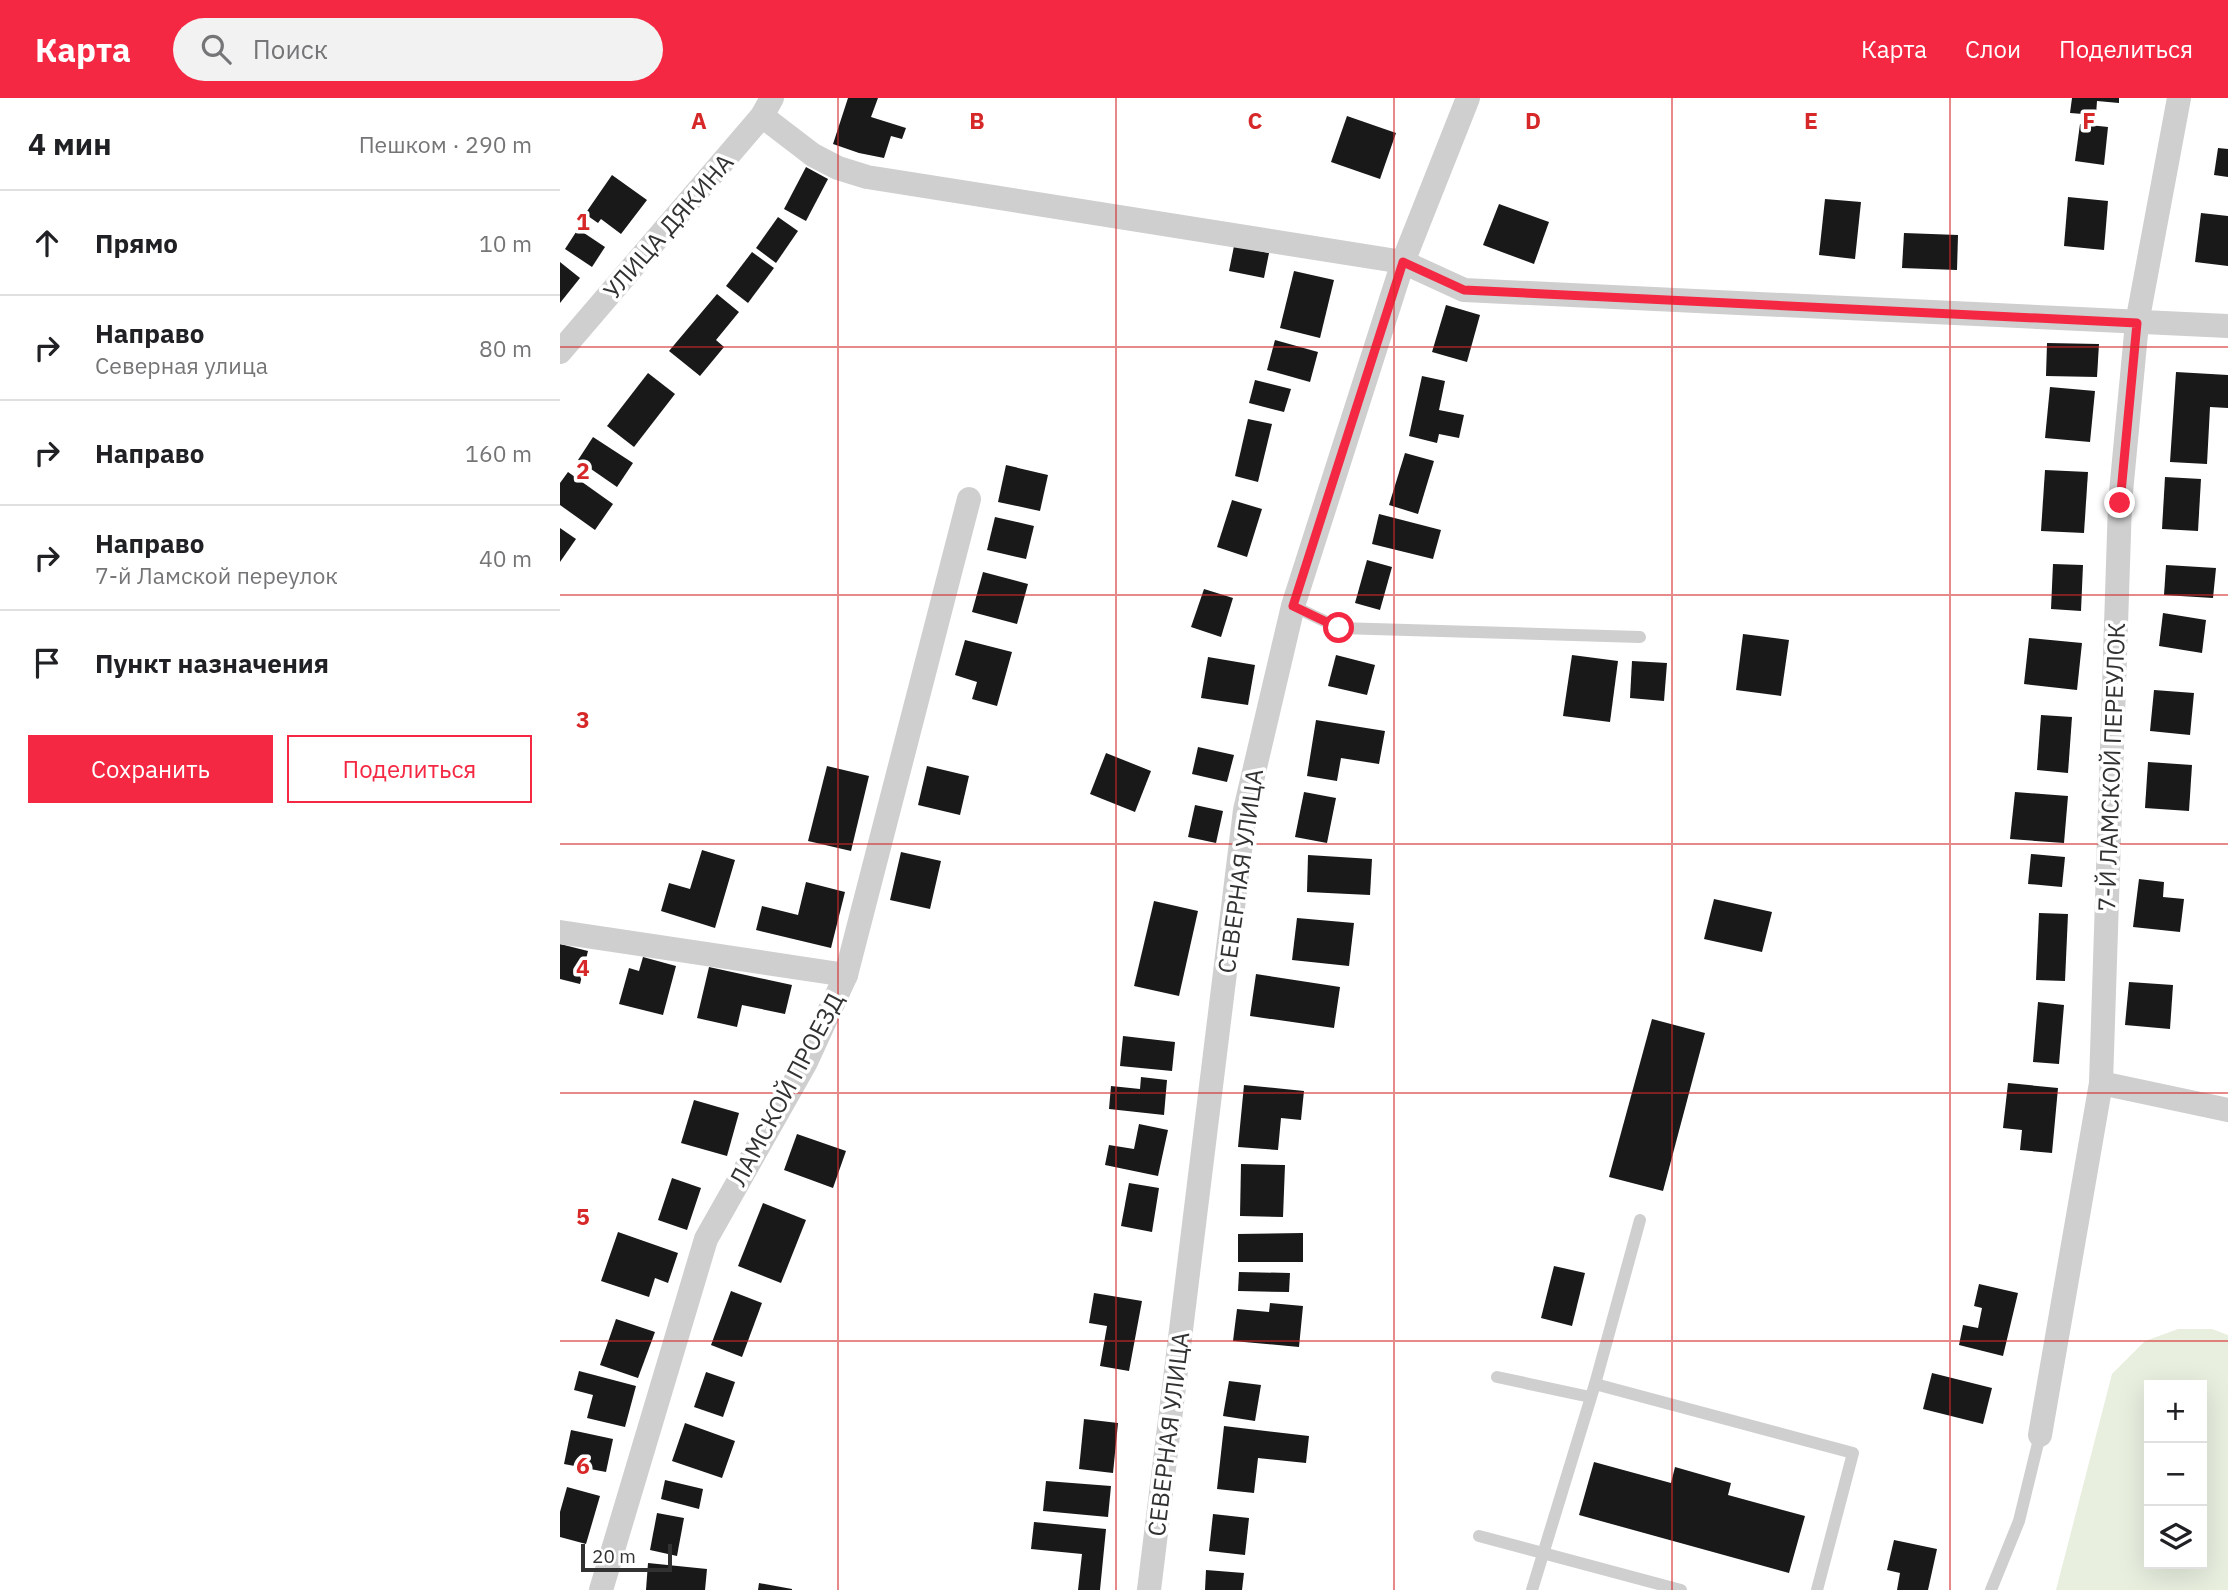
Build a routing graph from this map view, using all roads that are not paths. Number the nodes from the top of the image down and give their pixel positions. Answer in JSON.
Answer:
{"nodes":[{"id":1,"x":1468,"y":98,"type":"edge"},
{"id":2,"x":2179,"y":98,"type":"edge"},
{"id":3,"x":767,"y":107,"type":"edge"},
{"id":4,"x":1403,"y":262,"type":"junction"},
{"id":5,"x":2137,"y":323,"type":"junction"},
{"id":6,"x":2228,"y":326,"type":"edge"},
{"id":7,"x":560,"y":352,"type":"edge"},
{"id":8,"x":969,"y":499,"type":"dead end"},
{"id":9,"x":1293,"y":606,"type":"junction"},
{"id":10,"x":1640,"y":637,"type":"dead end"},
{"id":11,"x":560,"y":932,"type":"edge"},
{"id":12,"x":846,"y":975,"type":"junction"},
{"id":13,"x":2101,"y":1083,"type":"junction"},
{"id":14,"x":2228,"y":1110,"type":"edge"},
{"id":15,"x":1640,"y":1220,"type":"dead end"},
{"id":16,"x":1497,"y":1377,"type":"dead end"},
{"id":17,"x":1595,"y":1384,"type":"junction"},
{"id":18,"x":1590,"y":1398,"type":"junction"},
{"id":19,"x":2040,"y":1435,"type":"joint"},
{"id":20,"x":1479,"y":1536,"type":"dead end"},
{"id":21,"x":1543,"y":1553,"type":"junction"},
{"id":22,"x":601,"y":1590,"type":"edge"},
{"id":23,"x":1149,"y":1590,"type":"edge"},
{"id":24,"x":1532,"y":1590,"type":"edge"},
{"id":25,"x":1681,"y":1590,"type":"edge"},
{"id":26,"x":1817,"y":1590,"type":"edge"},
{"id":27,"x":1992,"y":1590,"type":"edge"}],
"edges":[{"from":1,"to":4,"type":"street","name":"СЕВЕРНАЯ УЛИЦА"},
{"from":2,"to":5,"type":"street","name":"7-Й ЛАМСКОЙ ПЕРЕУЛОК"},
{"from":3,"to":4,"type":"street"},
{"from":3,"to":7,"type":"street","name":"УЛИЦА ДЯКИНА"},
{"from":4,"to":5,"type":"street"},
{"from":4,"to":9,"type":"street","name":"СЕВЕРНАЯ УЛИЦА"},
{"from":5,"to":6,"type":"street"},
{"from":5,"to":13,"type":"street","name":"7-Й ЛАМСКОЙ ПЕРЕУЛОК"},
{"from":8,"to":12,"type":"street","name":"ЛАМСКОЙ ПРОЕЗД"},
{"from":9,"to":10,"type":"lane"},
{"from":9,"to":23,"type":"street","name":"СЕВЕРНАЯ УЛИЦА"},
{"from":11,"to":12,"type":"street"},
{"from":12,"to":22,"type":"street","name":"ЛАМСКОЙ ПРОЕЗД"},
{"from":13,"to":14,"type":"street"},
{"from":13,"to":19,"type":"street","name":"7-Й ЛАМСКОЙ ПЕРЕУЛОК"},
{"from":15,"to":17,"type":"lane"},
{"from":16,"to":18,"type":"lane"},
{"from":17,"to":18,"type":"lane"},
{"from":17,"to":26,"type":"lane"},
{"from":18,"to":21,"type":"lane"},
{"from":19,"to":27,"type":"lane"},
{"from":20,"to":21,"type":"lane"},
{"from":21,"to":24,"type":"lane"},
{"from":21,"to":25,"type":"lane"}]}
